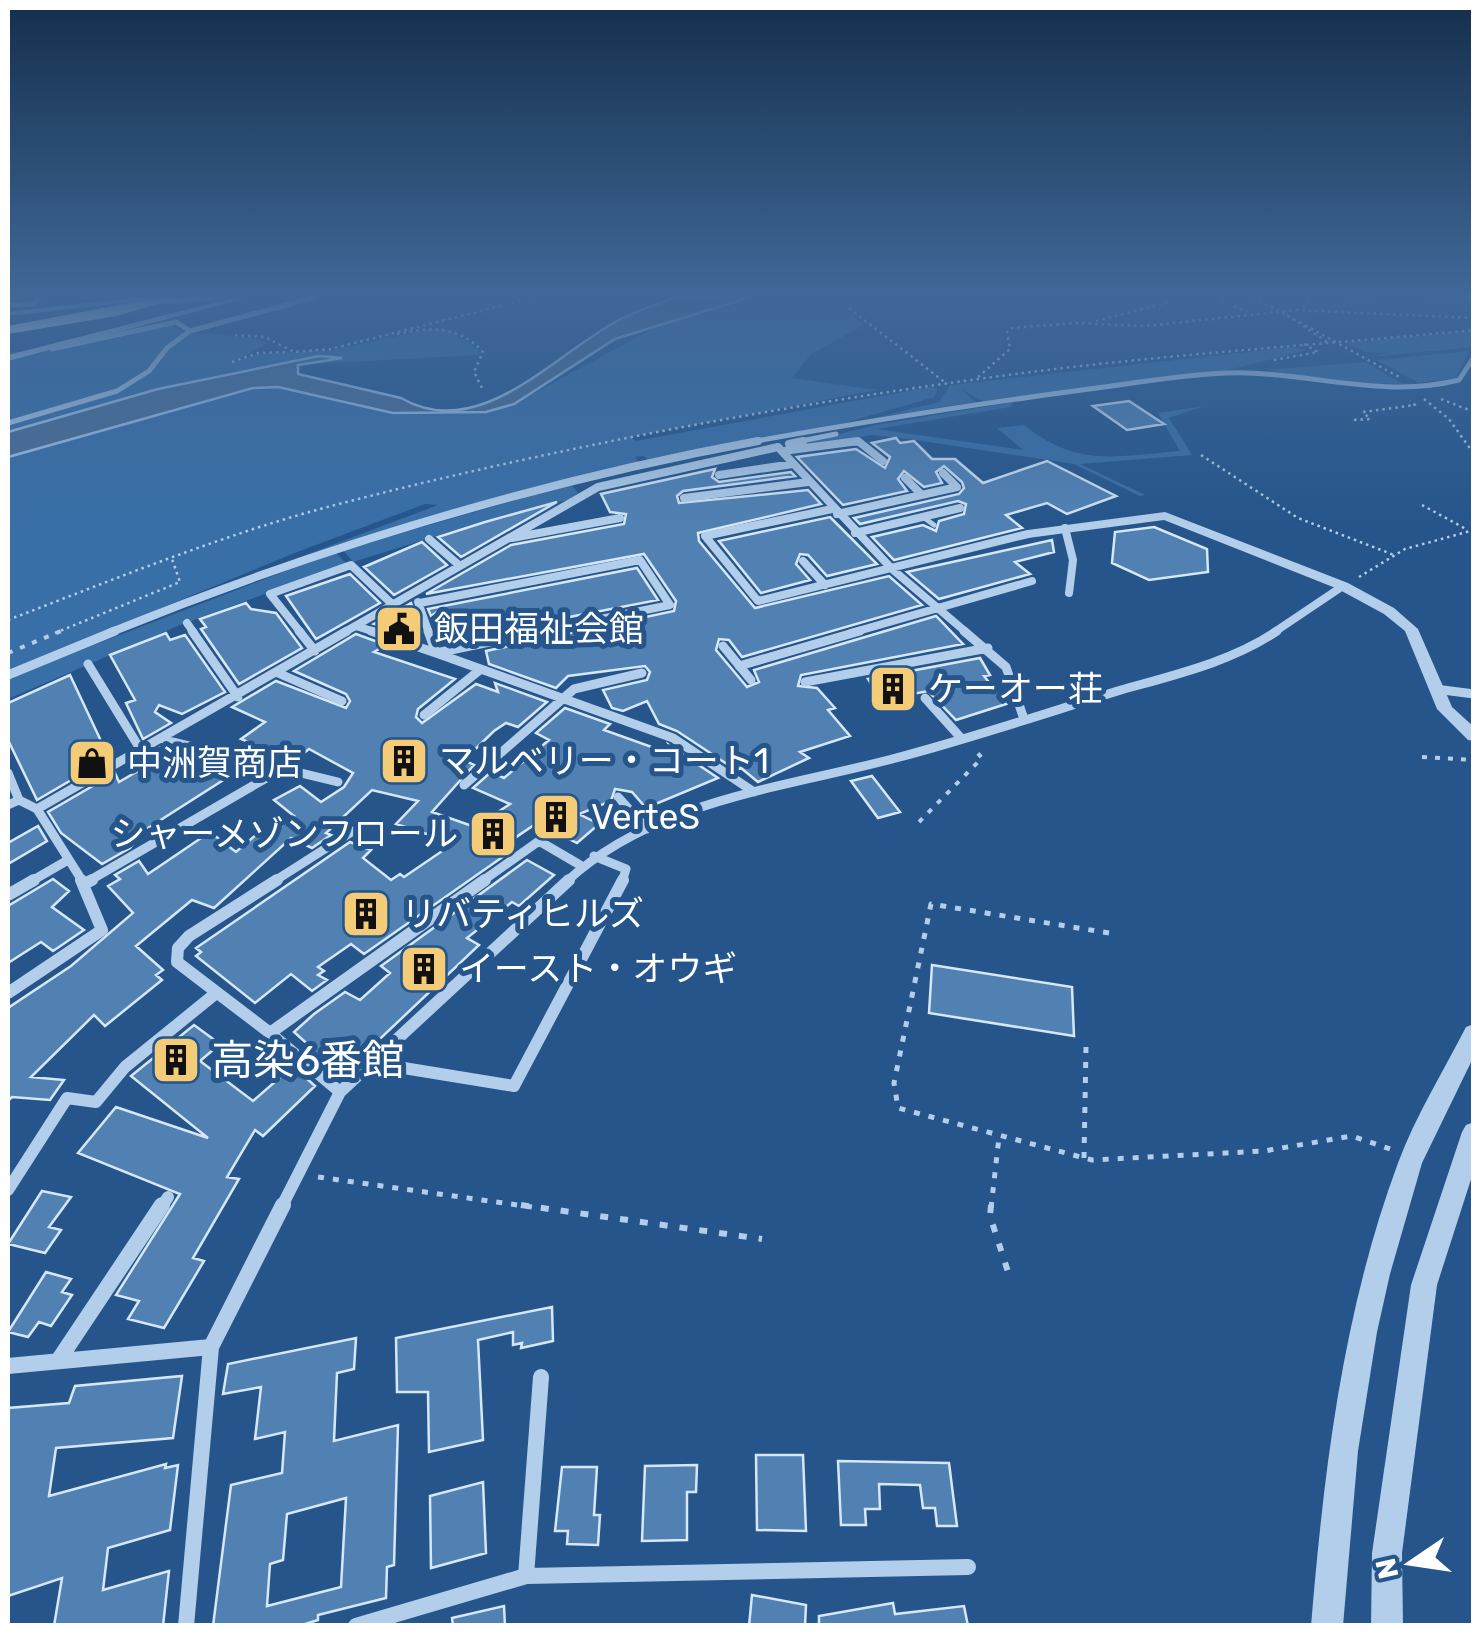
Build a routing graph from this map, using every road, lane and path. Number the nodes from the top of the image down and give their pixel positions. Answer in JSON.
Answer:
{"nodes":[{"id":1,"x":145,"y":373,"type":"edge"},
{"id":2,"x":475,"y":373,"type":"edge"},
{"id":3,"x":933,"y":373,"type":"edge"},
{"id":4,"x":983,"y":373,"type":"edge"},
{"id":5,"x":1221,"y":373,"type":"edge"},
{"id":6,"x":1241,"y":373,"type":"edge"},
{"id":7,"x":1395,"y":373,"type":"edge"},
{"id":8,"x":1464,"y":373,"type":"edge"},
{"id":9,"x":1400,"y":376,"type":"dead end"},
{"id":10,"x":975,"y":380,"type":"dead end"},
{"id":11,"x":947,"y":384,"type":"dead end"},
{"id":12,"x":482,"y":388,"type":"dead end"},
{"id":13,"x":1413,"y":393,"type":"junction"},
{"id":14,"x":1474,"y":412,"type":"edge"},
{"id":15,"x":1354,"y":420,"type":"dead end"},
{"id":16,"x":866,"y":423,"type":"junction"},
{"id":17,"x":8,"y":424,"type":"edge"},
{"id":18,"x":623,"y":440,"type":"dead end"},
{"id":19,"x":631,"y":448,"type":"dead end"},
{"id":20,"x":780,"y":449,"type":"junction"},
{"id":21,"x":1474,"y":454,"type":"edge"},
{"id":22,"x":1201,"y":455,"type":"dead end"},
{"id":23,"x":884,"y":461,"type":"dead end"},
{"id":24,"x":793,"y":464,"type":"junction"},
{"id":25,"x":943,"y":473,"type":"dead end"},
{"id":26,"x":719,"y":475,"type":"dead end"},
{"id":27,"x":905,"y":478,"type":"dead end"},
{"id":28,"x":808,"y":482,"type":"junction"},
{"id":29,"x":922,"y":494,"type":"junction"},
{"id":30,"x":684,"y":498,"type":"dead end"},
{"id":31,"x":1422,"y":504,"type":"dead end"},
{"id":32,"x":960,"y":508,"type":"dead end"},
{"id":33,"x":834,"y":512,"type":"junction"},
{"id":34,"x":924,"y":517,"type":"junction"},
{"id":35,"x":620,"y":518,"type":"dead end"},
{"id":36,"x":934,"y":524,"type":"dead end"},
{"id":37,"x":1065,"y":528,"type":"junction"},
{"id":38,"x":1471,"y":530,"type":"edge"},
{"id":39,"x":855,"y":533,"type":"junction"},
{"id":40,"x":1028,"y":534,"type":"joint"},
{"id":41,"x":428,"y":539,"type":"dead end"},
{"id":42,"x":501,"y":540,"type":"junction"},
{"id":43,"x":1394,"y":555,"type":"junction"},
{"id":44,"x":172,"y":558,"type":"dead end"},
{"id":45,"x":802,"y":560,"type":"dead end"},
{"id":46,"x":460,"y":566,"type":"junction"},
{"id":47,"x":892,"y":569,"type":"junction"},
{"id":48,"x":1032,"y":581,"type":"dead end"},
{"id":49,"x":825,"y":585,"type":"junction"},
{"id":50,"x":1343,"y":586,"type":"junction"},
{"id":51,"x":1070,"y":593,"type":"dead end"},
{"id":52,"x":407,"y":595,"type":"junction"},
{"id":53,"x":420,"y":603,"type":"junction"},
{"id":54,"x":392,"y":604,"type":"junction"},
{"id":55,"x":937,"y":608,"type":"junction"},
{"id":56,"x":187,"y":623,"type":"dead end"},
{"id":57,"x":356,"y":626,"type":"junction"},
{"id":58,"x":723,"y":646,"type":"dead end"},
{"id":59,"x":988,"y":648,"type":"junction"},
{"id":60,"x":315,"y":651,"type":"junction"},
{"id":61,"x":8,"y":653,"type":"edge"},
{"id":62,"x":436,"y":653,"type":"junction"},
{"id":63,"x":88,"y":664,"type":"dead end"},
{"id":64,"x":740,"y":666,"type":"junction"},
{"id":65,"x":481,"y":669,"type":"junction"},
{"id":66,"x":278,"y":673,"type":"junction"},
{"id":67,"x":642,"y":673,"type":"dead end"},
{"id":68,"x":8,"y":675,"type":"edge"},
{"id":69,"x":750,"y":680,"type":"dead end"},
{"id":70,"x":805,"y":682,"type":"dead end"},
{"id":71,"x":1435,"y":688,"type":"junction"},
{"id":72,"x":1474,"y":694,"type":"edge"},
{"id":73,"x":238,"y":697,"type":"junction"},
{"id":74,"x":563,"y":698,"type":"junction"},
{"id":75,"x":925,"y":698,"type":"dead end"},
{"id":76,"x":342,"y":701,"type":"dead end"},
{"id":77,"x":424,"y":715,"type":"dead end"},
{"id":78,"x":1024,"y":719,"type":"junction"},
{"id":79,"x":1474,"y":736,"type":"edge"},
{"id":80,"x":964,"y":739,"type":"junction"},
{"id":81,"x":164,"y":740,"type":"junction"},
{"id":82,"x":142,"y":752,"type":"junction"},
{"id":83,"x":1422,"y":757,"type":"dead end"},
{"id":84,"x":1474,"y":760,"type":"edge"},
{"id":85,"x":8,"y":773,"type":"edge"},
{"id":86,"x":268,"y":777,"type":"dead end"},
{"id":87,"x":338,"y":782,"type":"dead end"},
{"id":88,"x":464,"y":785,"type":"dead end"},
{"id":89,"x":754,"y":792,"type":"junction"},
{"id":90,"x":618,"y":797,"type":"dead end"},
{"id":91,"x":19,"y":800,"type":"junction"},
{"id":92,"x":8,"y":805,"type":"edge"},
{"id":93,"x":38,"y":809,"type":"junction"},
{"id":94,"x":919,"y":822,"type":"dead end"},
{"id":95,"x":646,"y":829,"type":"junction"},
{"id":96,"x":353,"y":831,"type":"dead end"},
{"id":97,"x":594,"y":856,"type":"junction"},
{"id":98,"x":68,"y":860,"type":"junction"},
{"id":99,"x":580,"y":865,"type":"junction"},
{"id":100,"x":84,"y":884,"type":"junction"},
{"id":101,"x":8,"y":895,"type":"edge"},
{"id":102,"x":1108,"y":933,"type":"dead end"},
{"id":103,"x":8,"y":993,"type":"edge"},
{"id":104,"x":216,"y":994,"type":"junction"},
{"id":105,"x":1474,"y":1033,"type":"edge"},
{"id":106,"x":270,"y":1034,"type":"junction"},
{"id":107,"x":1086,"y":1047,"type":"dead end"},
{"id":108,"x":373,"y":1062,"type":"junction"},
{"id":109,"x":340,"y":1092,"type":"junction"},
{"id":110,"x":1474,"y":1132,"type":"edge"},
{"id":111,"x":999,"y":1136,"type":"junction"},
{"id":112,"x":1372,"y":1140,"type":"dead end"},
{"id":113,"x":1084,"y":1158,"type":"junction"},
{"id":114,"x":8,"y":1190,"type":"edge"},
{"id":115,"x":310,"y":1191,"type":"dead end"},
{"id":116,"x":168,"y":1197,"type":"dead end"},
{"id":117,"x":762,"y":1239,"type":"dead end"},
{"id":118,"x":1010,"y":1278,"type":"dead end"},
{"id":119,"x":210,"y":1347,"type":"junction"},
{"id":120,"x":58,"y":1361,"type":"junction"},
{"id":121,"x":8,"y":1366,"type":"edge"},
{"id":122,"x":542,"y":1377,"type":"dead end"},
{"id":123,"x":968,"y":1567,"type":"dead end"},
{"id":124,"x":526,"y":1576,"type":"junction"},
{"id":125,"x":186,"y":1626,"type":"edge"},
{"id":126,"x":356,"y":1626,"type":"edge"},
{"id":127,"x":1328,"y":1626,"type":"edge"},
{"id":128,"x":1387,"y":1626,"type":"edge"}],
"edges":[{"from":1,"to":17,"type":"street"},
{"from":2,"to":12,"type":"path"},
{"from":3,"to":11,"type":"path"},
{"from":4,"to":10,"type":"path"},
{"from":5,"to":16,"type":"street"},
{"from":6,"to":13,"type":"street"},
{"from":7,"to":9,"type":"path","bridge":true},
{"from":8,"to":13,"type":"street"},
{"from":13,"to":14,"type":"path"},
{"from":13,"to":15,"type":"path"},
{"from":13,"to":21,"type":"path"},
{"from":16,"to":20,"type":"street"},
{"from":16,"to":68,"type":"street"},
{"from":18,"to":19,"type":"path"},
{"from":20,"to":23,"type":"street"},
{"from":20,"to":24,"type":"street"},
{"from":20,"to":42,"type":"street"},
{"from":22,"to":43,"type":"path"},
{"from":24,"to":26,"type":"street"},
{"from":24,"to":28,"type":"street"},
{"from":25,"to":29,"type":"street"},
{"from":27,"to":29,"type":"street"},
{"from":28,"to":30,"type":"street"},
{"from":28,"to":33,"type":"street"},
{"from":29,"to":33,"type":"street"},
{"from":31,"to":38,"type":"path"},
{"from":32,"to":34,"type":"street"},
{"from":33,"to":39,"type":"street"},
{"from":33,"to":49,"type":"street"},
{"from":34,"to":36,"type":"lane"},
{"from":34,"to":39,"type":"street"},
{"from":35,"to":42,"type":"street"},
{"from":37,"to":40,"type":"street"},
{"from":37,"to":50,"type":"street"},
{"from":37,"to":51,"type":"street"},
{"from":38,"to":43,"type":"path"},
{"from":39,"to":47,"type":"street"},
{"from":40,"to":47,"type":"street"},
{"from":41,"to":46,"type":"street"},
{"from":42,"to":46,"type":"street"},
{"from":43,"to":50,"type":"path"},
{"from":44,"to":61,"type":"path"},
{"from":45,"to":49,"type":"street"},
{"from":46,"to":52,"type":"street"},
{"from":47,"to":49,"type":"street"},
{"from":47,"to":55,"type":"street"},
{"from":48,"to":55,"type":"street"},
{"from":50,"to":71,"type":"street"},
{"from":50,"to":78,"type":"street"},
{"from":52,"to":53,"type":"street"},
{"from":52,"to":54,"type":"street"},
{"from":53,"to":62,"type":"street"},
{"from":53,"to":62,"type":"street"},
{"from":54,"to":57,"type":"street"},
{"from":54,"to":60,"type":"street"},
{"from":55,"to":59,"type":"street"},
{"from":55,"to":64,"type":"street"},
{"from":56,"to":73,"type":"street"},
{"from":57,"to":60,"type":"street"},
{"from":57,"to":62,"type":"street"},
{"from":58,"to":64,"type":"street"},
{"from":59,"to":70,"type":"street"},
{"from":59,"to":78,"type":"street"},
{"from":60,"to":66,"type":"street"},
{"from":62,"to":65,"type":"street"},
{"from":63,"to":82,"type":"street"},
{"from":64,"to":69,"type":"street"},
{"from":65,"to":74,"type":"street"},
{"from":65,"to":77,"type":"street"},
{"from":66,"to":73,"type":"street"},
{"from":66,"to":76,"type":"street"},
{"from":67,"to":74,"type":"street"},
{"from":71,"to":72,"type":"street"},
{"from":71,"to":79,"type":"street"},
{"from":73,"to":81,"type":"street"},
{"from":74,"to":88,"type":"street"},
{"from":74,"to":89,"type":"street"},
{"from":75,"to":80,"type":"street"},
{"from":78,"to":80,"type":"street"},
{"from":80,"to":89,"type":"street"},
{"from":80,"to":94,"type":"path"},
{"from":81,"to":82,"type":"street"},
{"from":81,"to":87,"type":"street"},
{"from":82,"to":93,"type":"street"},
{"from":83,"to":84,"type":"path"},
{"from":85,"to":91,"type":"street"},
{"from":86,"to":100,"type":"street"},
{"from":89,"to":95,"type":"street"},
{"from":90,"to":95,"type":"street"},
{"from":91,"to":92,"type":"street"},
{"from":91,"to":93,"type":"street"},
{"from":93,"to":98,"type":"street"},
{"from":95,"to":97,"type":"street"},
{"from":96,"to":104,"type":"street"},
{"from":97,"to":99,"type":"street"},
{"from":97,"to":108,"type":"street"},
{"from":98,"to":100,"type":"street"},
{"from":98,"to":101,"type":"street"},
{"from":99,"to":106,"type":"street"},
{"from":99,"to":108,"type":"street"},
{"from":100,"to":103,"type":"street"},
{"from":102,"to":111,"type":"path"},
{"from":104,"to":106,"type":"street"},
{"from":104,"to":114,"type":"street"},
{"from":105,"to":127,"type":"street"},
{"from":106,"to":109,"type":"street"},
{"from":107,"to":113,"type":"path"},
{"from":108,"to":109,"type":"street"},
{"from":109,"to":119,"type":"street"},
{"from":110,"to":128,"type":"street"},
{"from":111,"to":113,"type":"path"},
{"from":111,"to":118,"type":"path"},
{"from":112,"to":113,"type":"path"},
{"from":115,"to":117,"type":"path"},
{"from":116,"to":120,"type":"street"},
{"from":119,"to":120,"type":"street"},
{"from":119,"to":125,"type":"street"},
{"from":120,"to":121,"type":"street"},
{"from":122,"to":124,"type":"street"},
{"from":123,"to":124,"type":"street"},
{"from":124,"to":126,"type":"street"}]}
